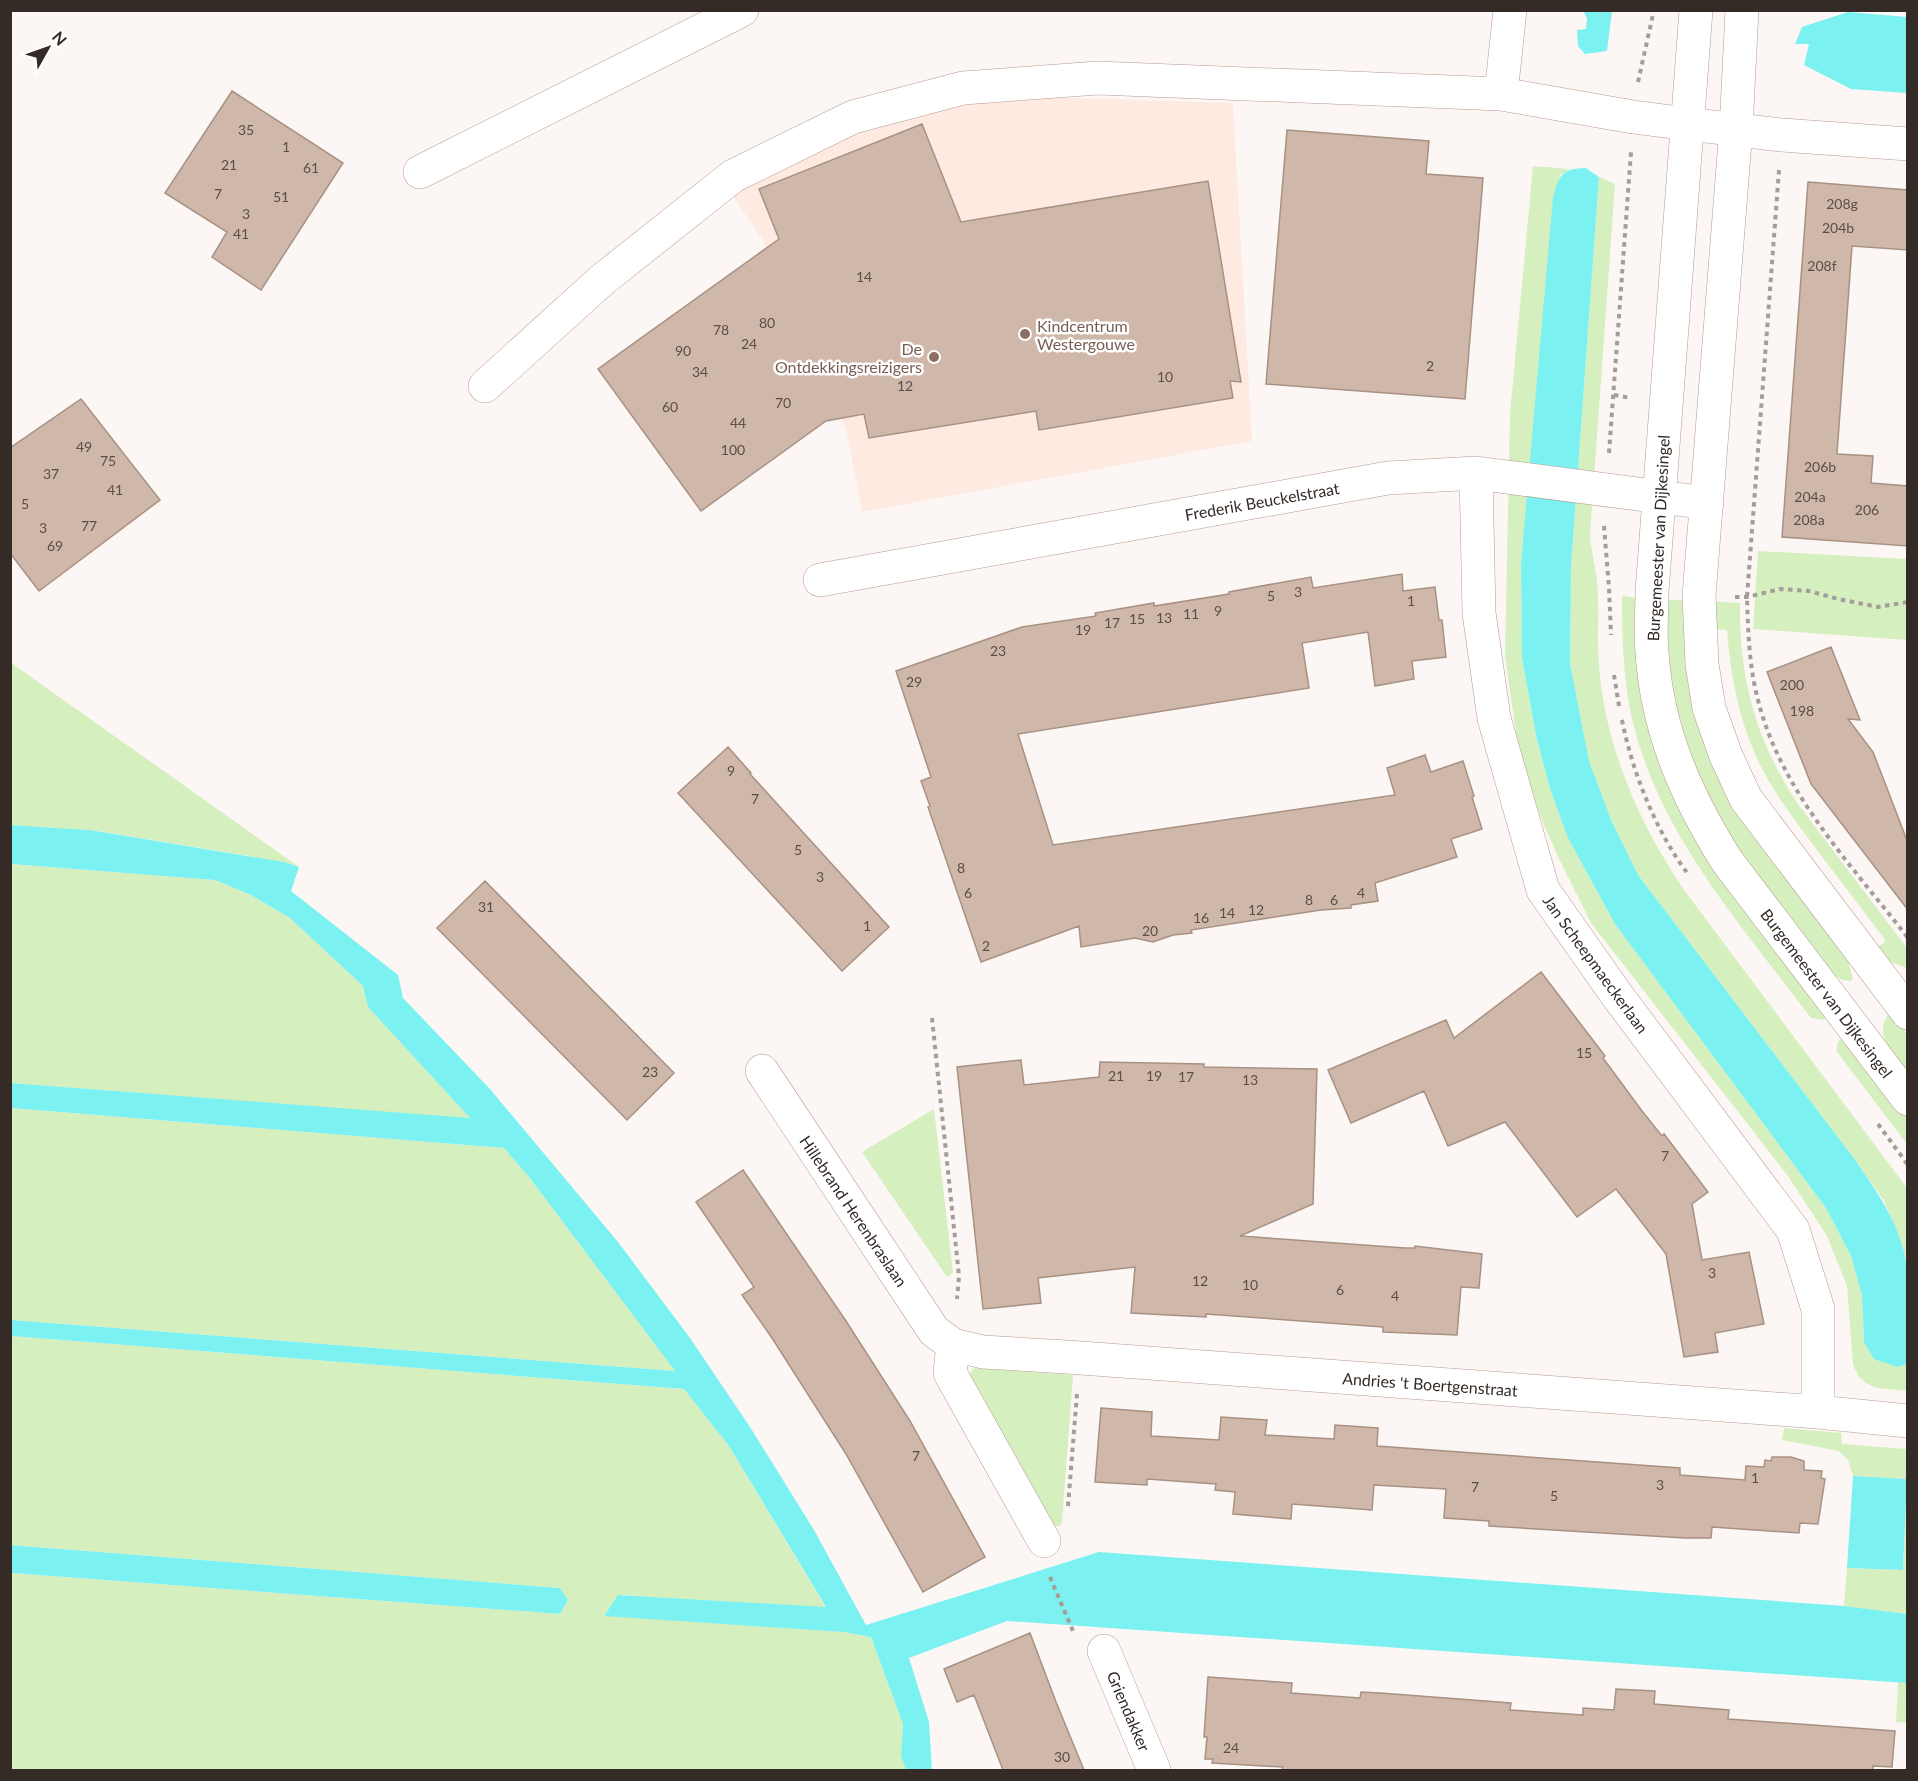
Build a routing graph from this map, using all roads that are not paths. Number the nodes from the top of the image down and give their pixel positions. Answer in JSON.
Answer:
{"nodes":[{"id":1,"x":742,"y":10,"type":"edge"},
{"id":2,"x":1510,"y":10,"type":"edge"},
{"id":3,"x":1696,"y":10,"type":"edge"},
{"id":4,"x":1742,"y":10,"type":"edge"},
{"id":5,"x":1501,"y":94,"type":"junction"},
{"id":6,"x":1688,"y":124,"type":"junction"},
{"id":7,"x":1736,"y":129,"type":"junction"},
{"id":8,"x":1908,"y":144,"type":"edge"},
{"id":9,"x":420,"y":172,"type":"dead end"},
{"id":10,"x":485,"y":386,"type":"dead end"},
{"id":11,"x":1476,"y":473,"type":"junction"},
{"id":12,"x":1659,"y":495,"type":"junction"},
{"id":13,"x":1707,"y":503,"type":"junction"},
{"id":14,"x":820,"y":580,"type":"dead end"},
{"id":15,"x":1898,"y":986,"type":"edge"},
{"id":16,"x":1908,"y":1013,"type":"edge"},
{"id":17,"x":1847,"y":1018,"type":"junction"},
{"id":18,"x":762,"y":1071,"type":"dead end"},
{"id":19,"x":1908,"y":1099,"type":"edge"},
{"id":20,"x":953,"y":1345,"type":"junction"},
{"id":21,"x":1818,"y":1412,"type":"junction"},
{"id":22,"x":1908,"y":1421,"type":"edge"},
{"id":23,"x":1043,"y":1549,"type":"road end"},
{"id":24,"x":1104,"y":1650,"type":"dead end"},
{"id":25,"x":1154,"y":1770,"type":"edge"}],
"edges":[{"from":1,"to":9,"type":"street"},
{"from":2,"to":5,"type":"street"},
{"from":3,"to":6,"type":"street","name":"Burgemeester van Dijkesingel"},
{"from":4,"to":7,"type":"street"},
{"from":5,"to":6,"type":"street"},
{"from":5,"to":10,"type":"street"},
{"from":6,"to":7,"type":"street"},
{"from":6,"to":12,"type":"street","name":"Burgemeester van Dijkesingel"},
{"from":7,"to":8,"type":"street"},
{"from":7,"to":13,"type":"street"},
{"from":11,"to":12,"type":"street","name":"Frederik Beuckelstraat"},
{"from":11,"to":14,"type":"street","name":"Frederik Beuckelstraat"},
{"from":11,"to":21,"type":"street","name":"Jan Scheepmaeckerlaan"},
{"from":12,"to":13,"type":"street","name":"Frederik Beuckelstraat"},
{"from":12,"to":17,"type":"street","name":"Burgemeester van Dijkesingel"},
{"from":13,"to":15,"type":"street"},
{"from":15,"to":16,"type":"street"},
{"from":15,"to":17,"type":"street"},
{"from":17,"to":19,"type":"street","name":"Burgemeester van Dijkesingel"},
{"from":18,"to":20,"type":"street","name":"Hillebrand Herenbraslaan"},
{"from":20,"to":21,"type":"street","name":"Andries 't Boertgenstraat"},
{"from":20,"to":23,"type":"street"},
{"from":21,"to":22,"type":"street","name":"Andries 't Boertgenstraat"},
{"from":24,"to":25,"type":"street","name":"Griendakker"}]}
